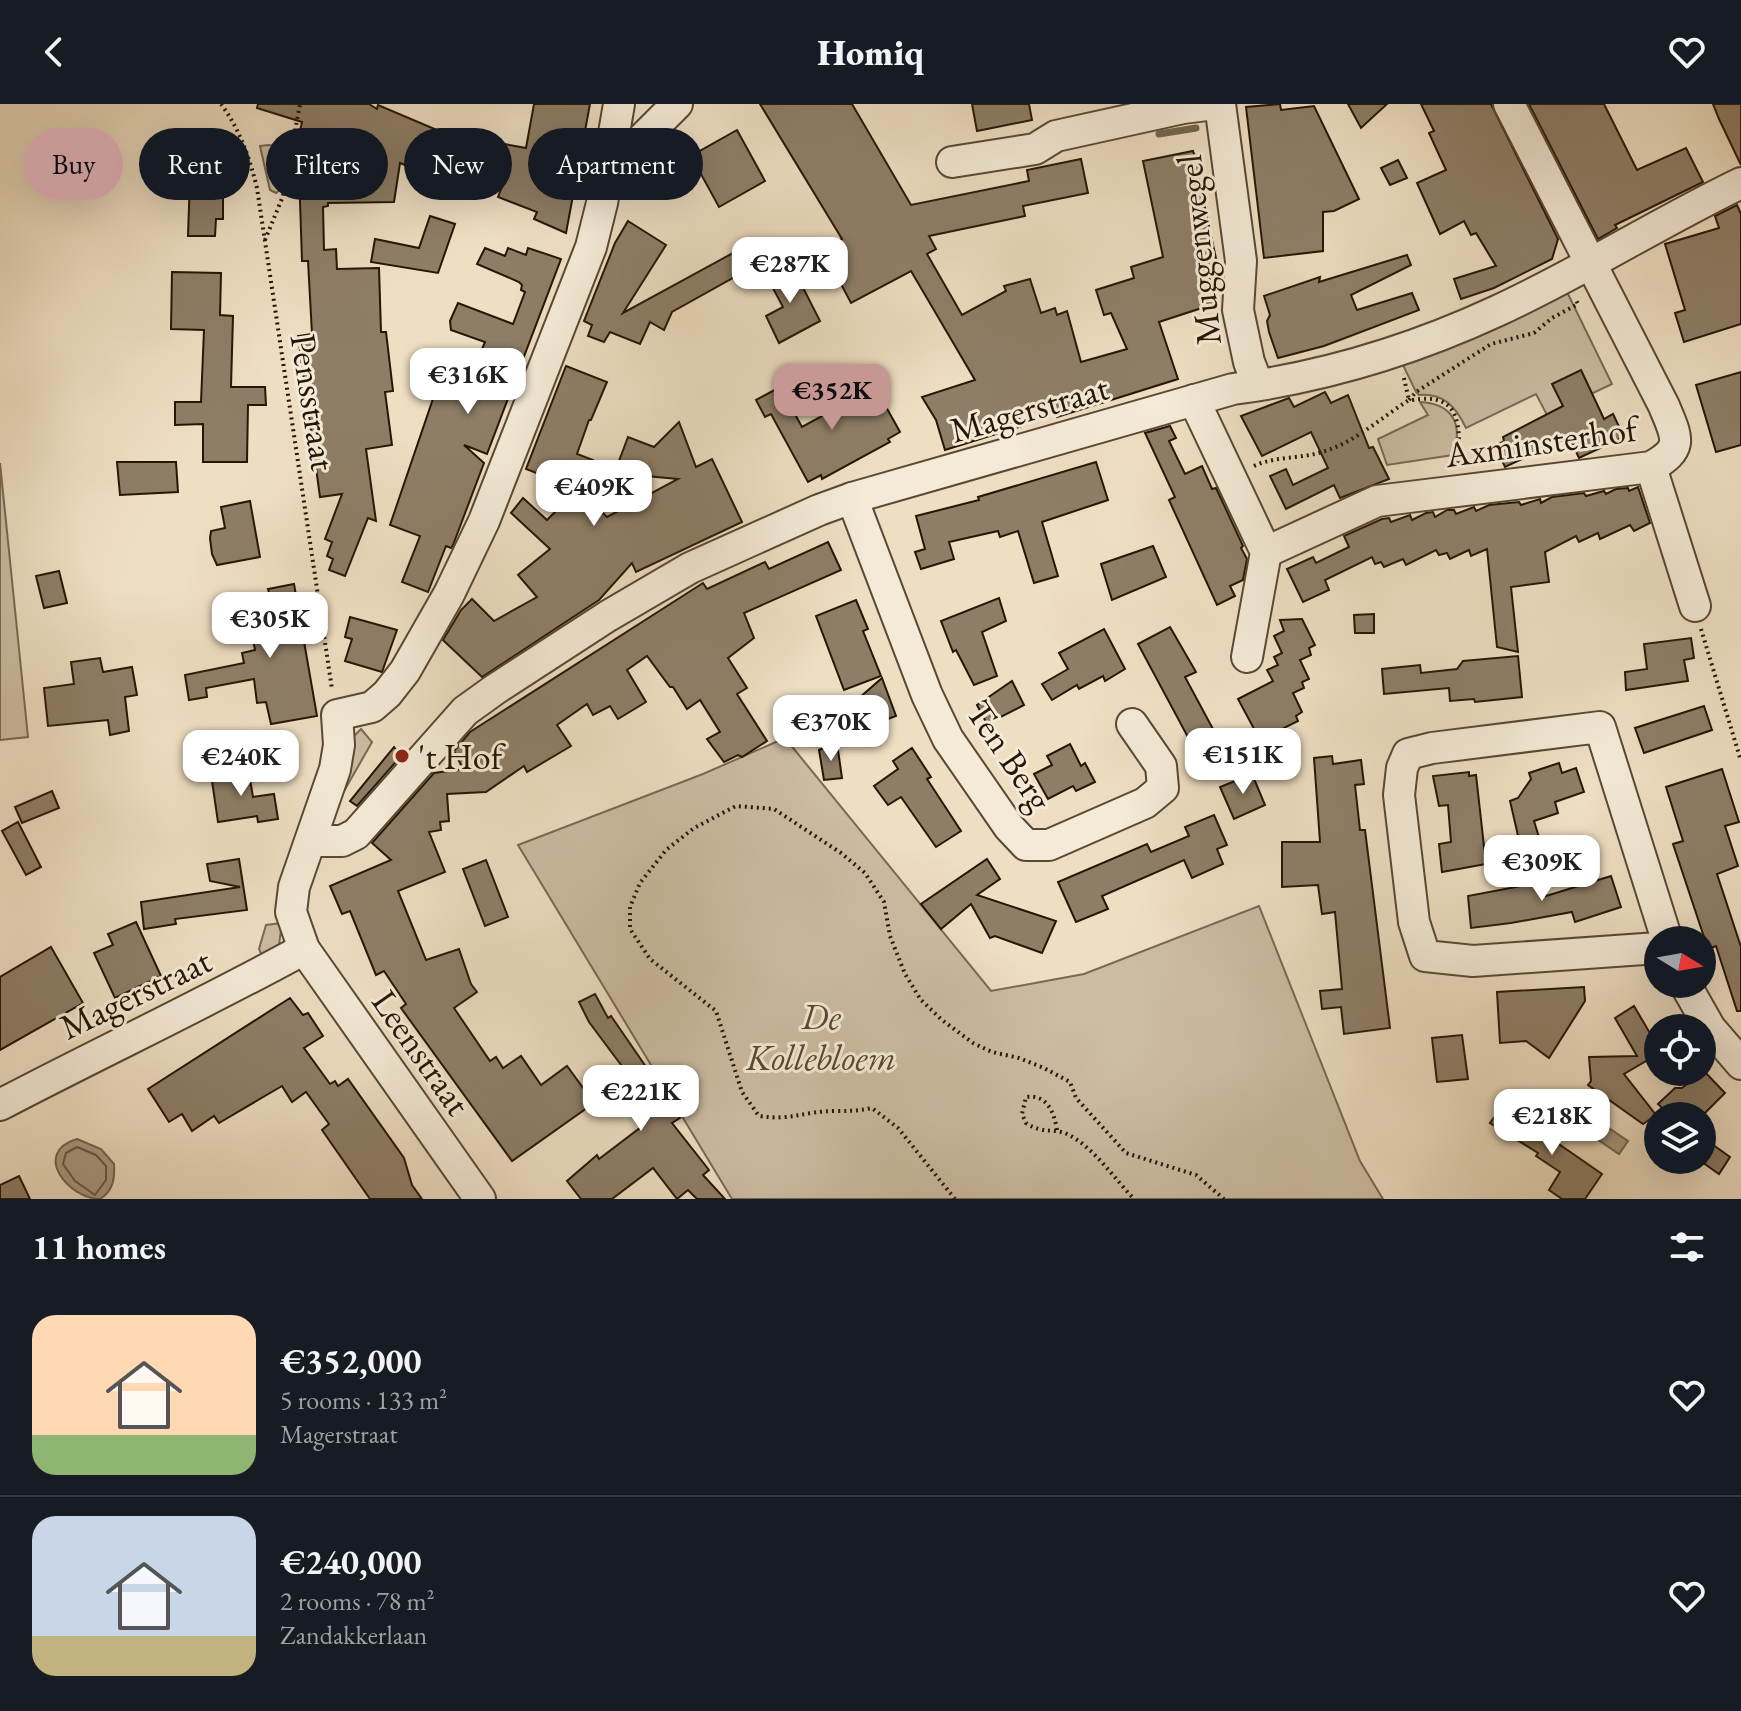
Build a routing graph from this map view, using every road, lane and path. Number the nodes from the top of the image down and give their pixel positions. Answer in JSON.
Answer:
{"nodes":[{"id":1,"x":221,"y":104,"type":"edge"},
{"id":2,"x":300,"y":104,"type":"edge"},
{"id":3,"x":619,"y":104,"type":"edge"},
{"id":4,"x":677,"y":104,"type":"edge"},
{"id":5,"x":1218,"y":104,"type":"edge"},
{"id":6,"x":1509,"y":104,"type":"edge"},
{"id":7,"x":616,"y":128,"type":"edge"},
{"id":8,"x":656,"y":128,"type":"edge"},
{"id":9,"x":952,"y":162,"type":"dead end"},
{"id":10,"x":1741,"y":183,"type":"edge"},
{"id":11,"x":601,"y":200,"type":"edge"},
{"id":12,"x":264,"y":242,"type":"junction"},
{"id":13,"x":1590,"y":263,"type":"junction"},
{"id":14,"x":1574,"y":306,"type":"dead end"},
{"id":15,"x":1393,"y":350,"type":"junction"},
{"id":16,"x":1258,"y":385,"type":"junction"},
{"id":17,"x":1194,"y":400,"type":"junction"},
{"id":18,"x":1409,"y":400,"type":"junction"},
{"id":19,"x":1651,"y":467,"type":"junction"},
{"id":20,"x":1231,"y":479,"type":"junction"},
{"id":21,"x":1457,"y":492,"type":"junction"},
{"id":22,"x":852,"y":498,"type":"junction"},
{"id":23,"x":1266,"y":552,"type":"junction"},
{"id":24,"x":1695,"y":606,"type":"joint"},
{"id":25,"x":1247,"y":657,"type":"dead end"},
{"id":26,"x":337,"y":715,"type":"junction"},
{"id":27,"x":1132,"y":724,"type":"dead end"},
{"id":28,"x":1741,"y":761,"type":"edge"},
{"id":29,"x":311,"y":841,"type":"junction"},
{"id":30,"x":1663,"y":926,"type":"edge"},
{"id":31,"x":304,"y":949,"type":"junction"},
{"id":32,"x":1644,"y":949,"type":"edge"},
{"id":33,"x":1693,"y":998,"type":"edge"},
{"id":34,"x":1741,"y":1064,"type":"edge"},
{"id":35,"x":0,"y":1105,"type":"edge"},
{"id":36,"x":1057,"y":1130,"type":"junction"},
{"id":37,"x":480,"y":1199,"type":"edge"},
{"id":38,"x":955,"y":1199,"type":"edge"},
{"id":39,"x":1134,"y":1199,"type":"edge"},
{"id":40,"x":1224,"y":1199,"type":"edge"}],
"edges":[{"from":1,"to":12,"type":"path","name":"Pensstraat"},
{"from":2,"to":12,"type":"path"},
{"from":3,"to":7,"type":"street"},
{"from":4,"to":8,"type":"street"},
{"from":5,"to":9,"type":"street","name":"Muggenwegel"},
{"from":5,"to":16,"type":"street","name":"Muggenwegel"},
{"from":6,"to":13,"type":"street","name":"Axminsterhof"},
{"from":10,"to":13,"type":"street","name":"Magerstraat"},
{"from":11,"to":26,"type":"street"},
{"from":12,"to":26,"type":"path","name":"Pensstraat"},
{"from":13,"to":15,"type":"street","name":"Magerstraat"},
{"from":13,"to":19,"type":"street","name":"Axminsterhof"},
{"from":14,"to":18,"type":"path"},
{"from":15,"to":16,"type":"street","name":"Magerstraat"},
{"from":15,"to":18,"type":"path"},
{"from":16,"to":17,"type":"street","name":"Magerstraat"},
{"from":17,"to":20,"type":"street"},
{"from":17,"to":22,"type":"street","name":"Magerstraat"},
{"from":18,"to":20,"type":"path"},
{"from":18,"to":21,"type":"path"},
{"from":19,"to":21,"type":"street","name":"Axminsterhof"},
{"from":19,"to":24,"type":"street"},
{"from":20,"to":23,"type":"street"},
{"from":21,"to":23,"type":"street","name":"Axminsterhof"},
{"from":22,"to":27,"type":"street","name":"Ten Berg"},
{"from":22,"to":29,"type":"street","name":"Magerstraat"},
{"from":23,"to":25,"type":"street"},
{"from":24,"to":28,"type":"path"},
{"from":26,"to":29,"type":"street","name":"Leenstraat"},
{"from":29,"to":31,"type":"street","name":"Leenstraat"},
{"from":30,"to":32,"type":"street"},
{"from":31,"to":35,"type":"street","name":"Magerstraat"},
{"from":31,"to":37,"type":"street","name":"Leenstraat"},
{"from":33,"to":34,"type":"street"},
{"from":36,"to":36,"type":"path"},
{"from":36,"to":39,"type":"path"},
{"from":38,"to":40,"type":"path"}]}
